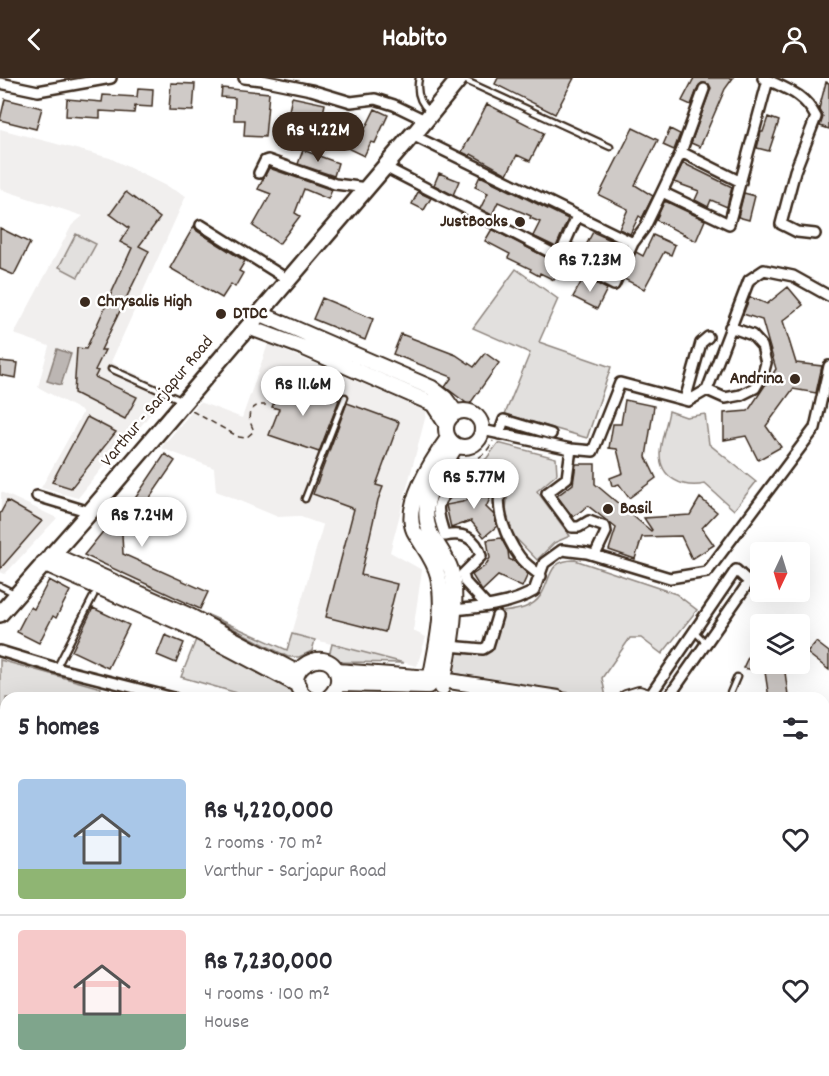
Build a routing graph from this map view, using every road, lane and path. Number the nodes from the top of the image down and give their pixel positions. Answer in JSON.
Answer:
{"nodes":[{"id":1,"x":111,"y":78,"type":"edge"},
{"id":2,"x":244,"y":78,"type":"edge"},
{"id":3,"x":419,"y":78,"type":"edge"},
{"id":4,"x":460,"y":78,"type":"edge"},
{"id":5,"x":766,"y":79,"type":"edge"},
{"id":6,"x":0,"y":83,"type":"edge"},
{"id":7,"x":704,"y":89,"type":"dead end"},
{"id":8,"x":428,"y":116,"type":"junction"},
{"id":9,"x":412,"y":135,"type":"junction"},
{"id":10,"x":610,"y":147,"type":"dead end"},
{"id":11,"x":681,"y":152,"type":"junction"},
{"id":12,"x":385,"y":167,"type":"junction"},
{"id":13,"x":259,"y":173,"type":"dead end"},
{"id":14,"x":741,"y":182,"type":"junction"},
{"id":15,"x":367,"y":188,"type":"junction"},
{"id":16,"x":662,"y":192,"type":"junction"},
{"id":17,"x":578,"y":216,"type":"junction"},
{"id":18,"x":201,"y":225,"type":"dead end"},
{"id":19,"x":815,"y":234,"type":"dead end"},
{"id":20,"x":633,"y":243,"type":"junction"},
{"id":21,"x":559,"y":257,"type":"junction"},
{"id":22,"x":287,"y":279,"type":"junction"},
{"id":23,"x":829,"y":296,"type":"edge"},
{"id":24,"x":259,"y":313,"type":"junction"},
{"id":25,"x":248,"y":327,"type":"junction"},
{"id":26,"x":729,"y":327,"type":"junction"},
{"id":27,"x":309,"y":334,"type":"junction"},
{"id":28,"x":708,"y":337,"type":"dead end"},
{"id":29,"x":302,"y":348,"type":"junction"},
{"id":30,"x":829,"y":366,"type":"edge"},
{"id":31,"x":111,"y":369,"type":"dead end"},
{"id":32,"x":707,"y":390,"type":"junction"},
{"id":33,"x":345,"y":397,"type":"dead end"},
{"id":34,"x":685,"y":400,"type":"junction"},
{"id":35,"x":182,"y":403,"type":"junction"},
{"id":36,"x":266,"y":405,"type":"dead end"},
{"id":37,"x":456,"y":413,"type":"junction"},
{"id":38,"x":446,"y":424,"type":"junction"},
{"id":39,"x":482,"y":430,"type":"junction"},
{"id":40,"x":498,"y":434,"type":"junction"},
{"id":41,"x":551,"y":434,"type":"dead end"},
{"id":42,"x":452,"y":442,"type":"junction"},
{"id":43,"x":571,"y":449,"type":"junction"},
{"id":44,"x":447,"y":460,"type":"junction"},
{"id":45,"x":37,"y":496,"type":"dead end"},
{"id":46,"x":305,"y":499,"type":"dead end"},
{"id":47,"x":90,"y":512,"type":"junction"},
{"id":48,"x":595,"y":555,"type":"junction"},
{"id":49,"x":47,"y":559,"type":"junction"},
{"id":50,"x":541,"y":576,"type":"junction"},
{"id":51,"x":0,"y":586,"type":"edge"},
{"id":52,"x":17,"y":594,"type":"junction"},
{"id":53,"x":94,"y":595,"type":"dead end"},
{"id":54,"x":487,"y":606,"type":"junction"},
{"id":55,"x":446,"y":609,"type":"junction"},
{"id":56,"x":0,"y":614,"type":"edge"},
{"id":57,"x":497,"y":616,"type":"dead end"},
{"id":58,"x":694,"y":631,"type":"junction"},
{"id":59,"x":706,"y":643,"type":"junction"},
{"id":60,"x":449,"y":646,"type":"junction"},
{"id":61,"x":0,"y":651,"type":"edge"},
{"id":62,"x":56,"y":668,"type":"junction"},
{"id":63,"x":737,"y":677,"type":"dead end"},
{"id":64,"x":337,"y":678,"type":"junction"},
{"id":65,"x":298,"y":679,"type":"junction"},
{"id":66,"x":436,"y":683,"type":"junction"},
{"id":67,"x":150,"y":692,"type":"edge"},
{"id":68,"x":301,"y":692,"type":"edge"},
{"id":69,"x":334,"y":692,"type":"edge"},
{"id":70,"x":473,"y":692,"type":"edge"},
{"id":71,"x":509,"y":692,"type":"edge"},
{"id":72,"x":654,"y":692,"type":"edge"},
{"id":73,"x":672,"y":692,"type":"edge"},
{"id":74,"x":731,"y":692,"type":"edge"}],
"edges":[{"from":1,"to":6,"type":"street"},
{"from":2,"to":8,"type":"street"},
{"from":3,"to":8,"type":"lane"},
{"from":4,"to":8,"type":"main road","name":"Varthur - Sarjapur Road"},
{"from":4,"to":10,"type":"lane"},
{"from":5,"to":14,"type":"street"},
{"from":5,"to":19,"type":"street"},
{"from":7,"to":11,"type":"street"},
{"from":8,"to":9,"type":"main road","name":"Varthur - Sarjapur Road"},
{"from":9,"to":12,"type":"main road","name":"Varthur - Sarjapur Road"},
{"from":9,"to":17,"type":"street"},
{"from":11,"to":14,"type":"street"},
{"from":11,"to":16,"type":"street"},
{"from":12,"to":15,"type":"main road","name":"Varthur - Sarjapur Road"},
{"from":12,"to":21,"type":"street"},
{"from":13,"to":15,"type":"street"},
{"from":14,"to":16,"type":"street"},
{"from":15,"to":22,"type":"main road","name":"Varthur - Sarjapur Road"},
{"from":16,"to":20,"type":"street"},
{"from":17,"to":20,"type":"street"},
{"from":17,"to":21,"type":"street"},
{"from":18,"to":22,"type":"street"},
{"from":20,"to":21,"type":"street"},
{"from":22,"to":24,"type":"main road","name":"Varthur - Sarjapur Road"},
{"from":23,"to":26,"type":"street"},
{"from":24,"to":25,"type":"main road","name":"Varthur - Sarjapur Road"},
{"from":24,"to":27,"type":"street"},
{"from":25,"to":29,"type":"street"},
{"from":25,"to":35,"type":"main road","name":"Varthur - Sarjapur Road"},
{"from":26,"to":32,"type":"street"},
{"from":26,"to":32,"type":"street"},
{"from":27,"to":29,"type":"street"},
{"from":27,"to":37,"type":"street"},
{"from":28,"to":34,"type":"street"},
{"from":29,"to":38,"type":"street"},
{"from":30,"to":48,"type":"street"},
{"from":31,"to":35,"type":"lane"},
{"from":32,"to":34,"type":"street"},
{"from":33,"to":46,"type":"lane"},
{"from":34,"to":43,"type":"street"},
{"from":35,"to":36,"type":"path"},
{"from":35,"to":47,"type":"main road","name":"Varthur - Sarjapur Road"},
{"from":37,"to":38,"type":"street"},
{"from":37,"to":39,"type":"street"},
{"from":38,"to":42,"type":"street"},
{"from":39,"to":40,"type":"street"},
{"from":39,"to":42,"type":"street"},
{"from":40,"to":41,"type":"street"},
{"from":40,"to":43,"type":"street"},
{"from":40,"to":44,"type":"path"},
{"from":42,"to":44,"type":"street"},
{"from":42,"to":55,"type":"street"},
{"from":43,"to":48,"type":"street"},
{"from":44,"to":55,"type":"street"},
{"from":45,"to":47,"type":"street"},
{"from":47,"to":49,"type":"main road","name":"Varthur - Sarjapur Road"},
{"from":48,"to":50,"type":"street"},
{"from":49,"to":52,"type":"main road","name":"Varthur - Sarjapur Road"},
{"from":49,"to":65,"type":"street"},
{"from":50,"to":54,"type":"street"},
{"from":50,"to":54,"type":"street"},
{"from":51,"to":52,"type":"lane"},
{"from":52,"to":56,"type":"main road","name":"Varthur - Sarjapur Road"},
{"from":53,"to":62,"type":"lane"},
{"from":54,"to":55,"type":"street"},
{"from":55,"to":60,"type":"street"},
{"from":55,"to":66,"type":"street"},
{"from":57,"to":60,"type":"street"},
{"from":58,"to":59,"type":"lane"},
{"from":58,"to":59,"type":"street"},
{"from":58,"to":72,"type":"street"},
{"from":59,"to":73,"type":"street"},
{"from":60,"to":66,"type":"street"},
{"from":61,"to":62,"type":"street"},
{"from":62,"to":67,"type":"street"},
{"from":63,"to":74,"type":"lane"},
{"from":64,"to":65,"type":"street"},
{"from":64,"to":66,"type":"street"},
{"from":64,"to":69,"type":"street"},
{"from":65,"to":68,"type":"street"},
{"from":66,"to":70,"type":"street"},
{"from":66,"to":71,"type":"street"}]}
